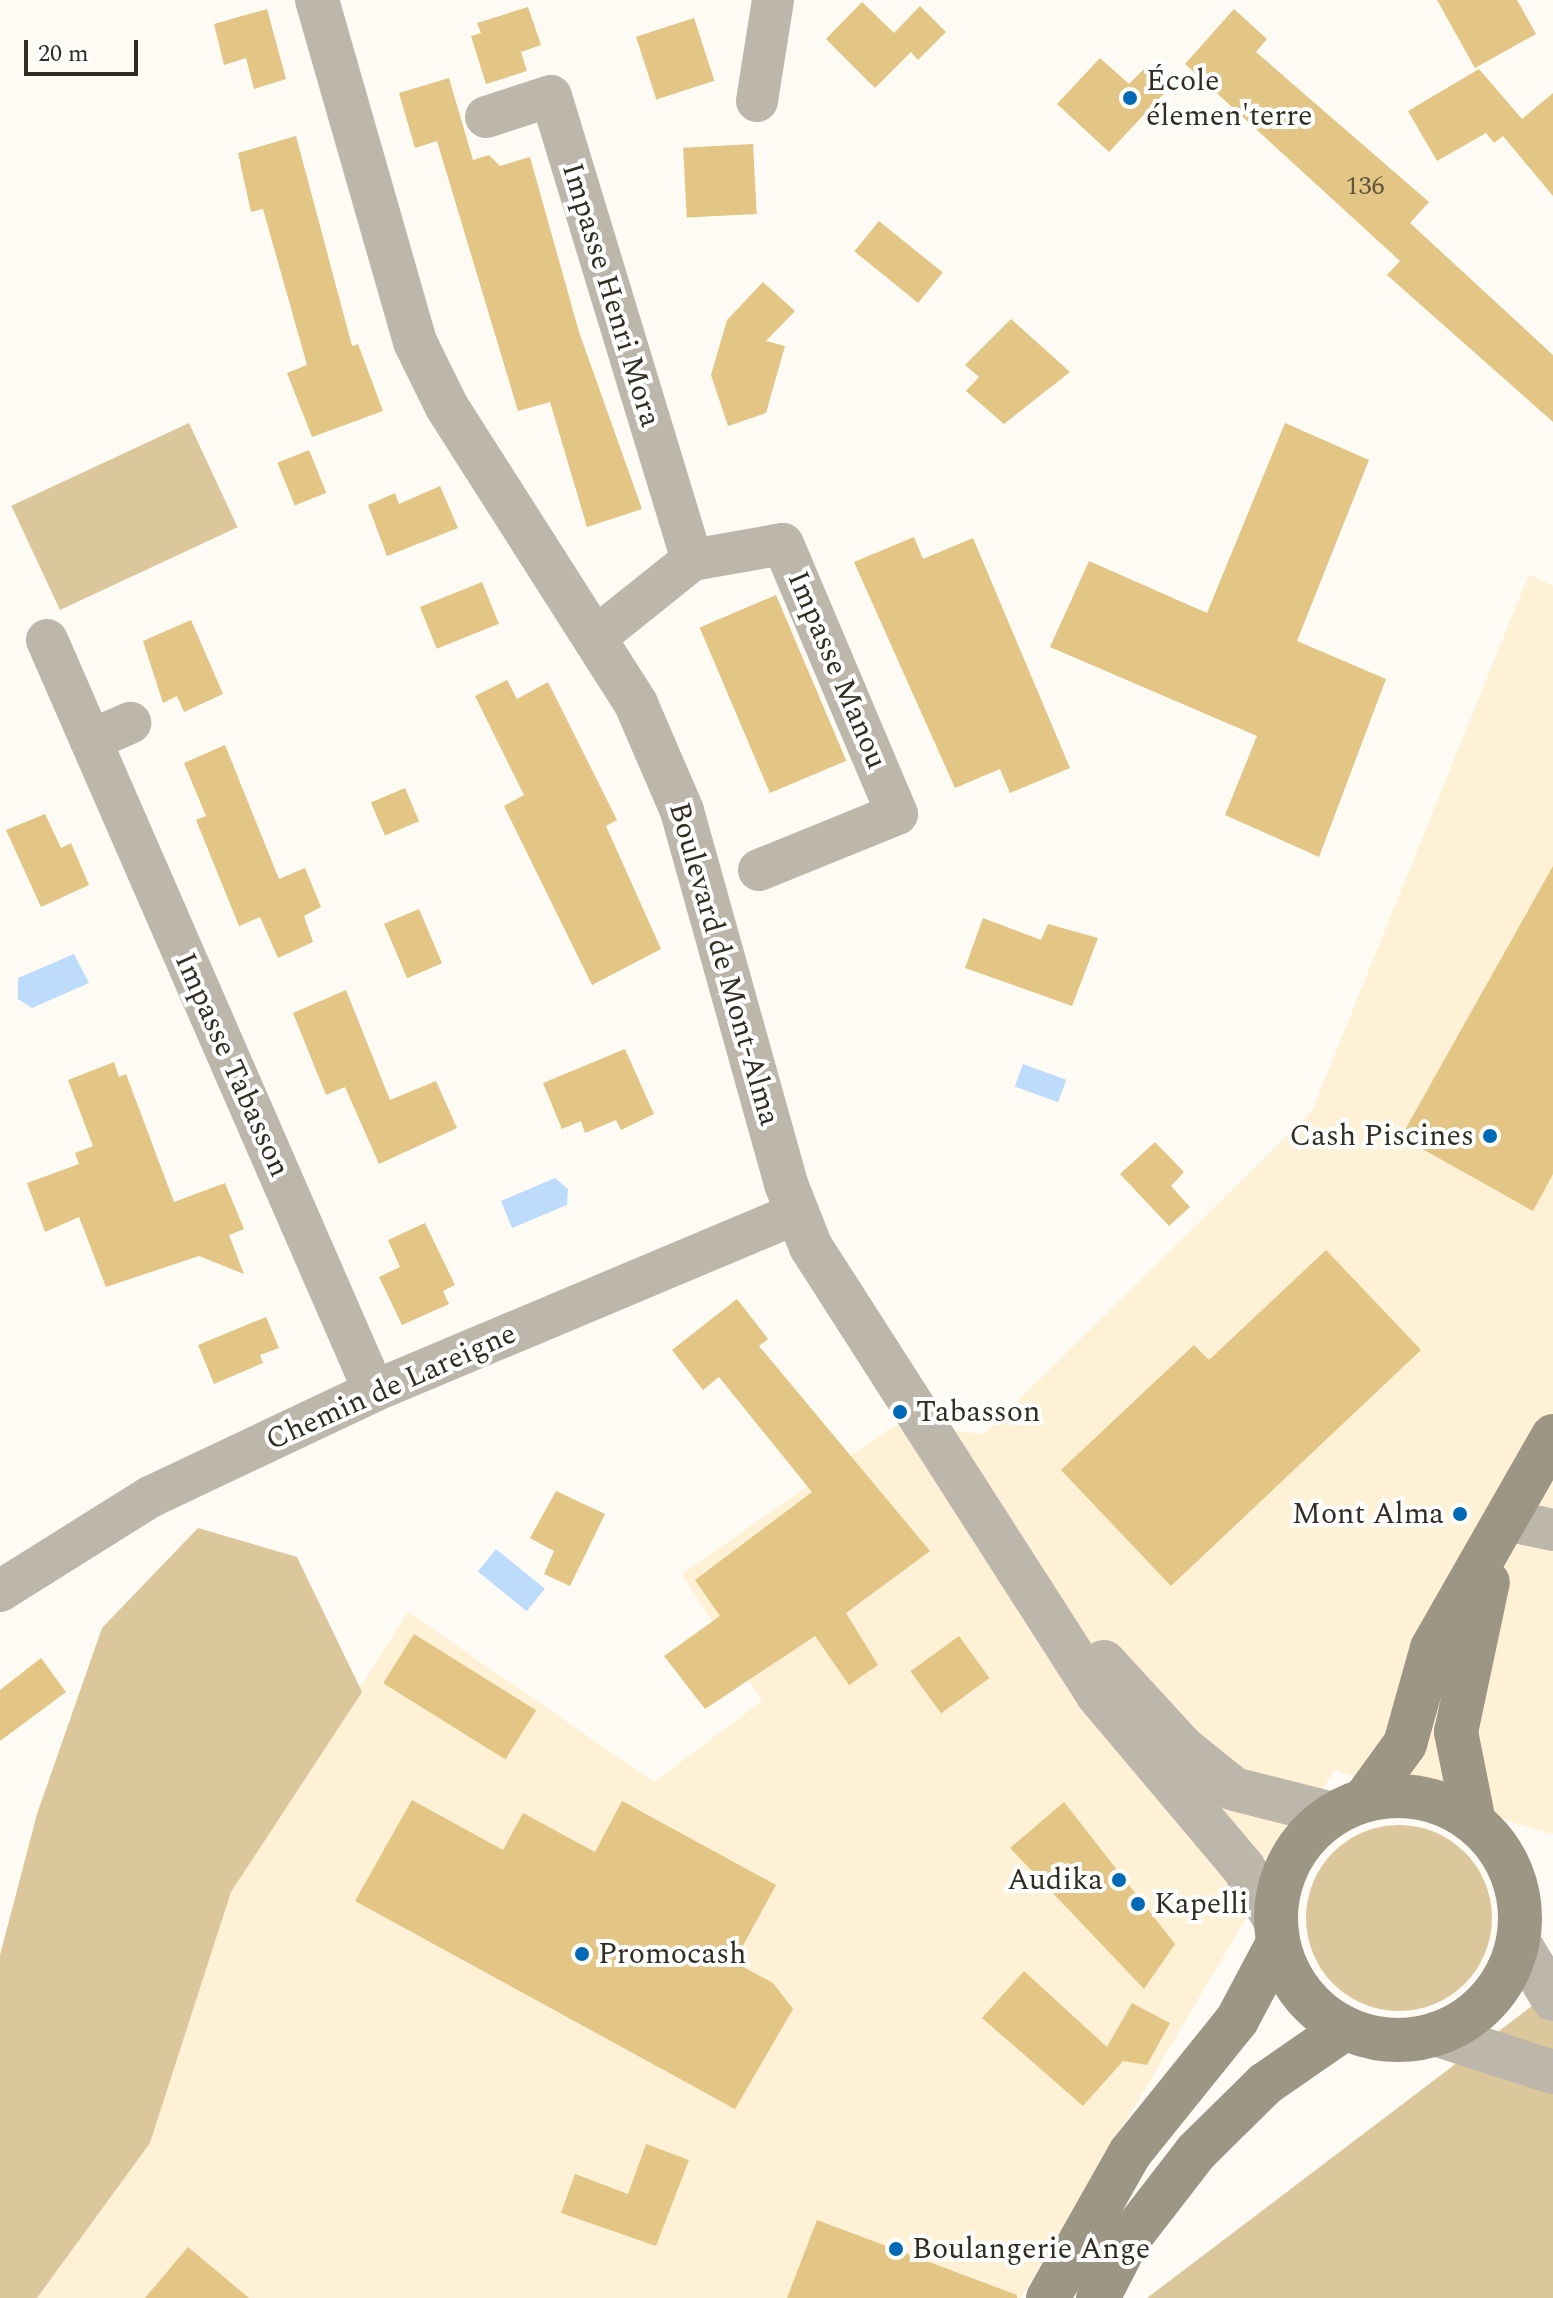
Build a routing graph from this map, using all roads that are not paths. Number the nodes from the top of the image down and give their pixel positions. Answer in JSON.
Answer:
{"nodes":[{"id":1,"x":317,"y":0,"type":"edge"},
{"id":2,"x":773,"y":0,"type":"edge"},
{"id":3,"x":757,"y":101,"type":"dead end"},
{"id":4,"x":486,"y":117,"type":"dead end"},
{"id":5,"x":692,"y":560,"type":"junction"},
{"id":6,"x":596,"y":637,"type":"junction"},
{"id":7,"x":47,"y":640,"type":"dead end"},
{"id":8,"x":130,"y":723,"type":"dead end"},
{"id":9,"x":91,"y":740,"type":"junction"},
{"id":10,"x":759,"y":870,"type":"dead end"},
{"id":11,"x":798,"y":1213,"type":"junction"},
{"id":12,"x":374,"y":1391,"type":"junction"},
{"id":13,"x":1553,"y":1436,"type":"edge"},
{"id":14,"x":1506,"y":1520,"type":"junction"},
{"id":15,"x":1553,"y":1530,"type":"edge"},
{"id":16,"x":0,"y":1591,"type":"edge"},
{"id":17,"x":1042,"y":1602,"type":"junction"},
{"id":18,"x":1349,"y":1806,"type":"junction"},
{"id":19,"x":1474,"y":1822,"type":"junction"},
{"id":20,"x":1277,"y":1932,"type":"junction"},
{"id":21,"x":1518,"y":1941,"type":"junction"},
{"id":22,"x":1553,"y":1999,"type":"edge"},
{"id":23,"x":1346,"y":2028,"type":"junction"},
{"id":24,"x":1435,"y":2034,"type":"junction"},
{"id":25,"x":1553,"y":2072,"type":"edge"},
{"id":26,"x":1048,"y":2298,"type":"edge"},
{"id":27,"x":1098,"y":2298,"type":"edge"}],
"edges":[{"from":1,"to":6,"type":"street","name":"Boulevard de Mont-Alma"},
{"from":2,"to":3,"type":"street"},
{"from":4,"to":5,"type":"street","name":"Impasse Henri Mora"},
{"from":5,"to":6,"type":"street","name":"Impasse Manou"},
{"from":5,"to":10,"type":"street","name":"Impasse Manou"},
{"from":6,"to":11,"type":"street","name":"Boulevard de Mont-Alma"},
{"from":7,"to":9,"type":"street","name":"Impasse Tabasson"},
{"from":8,"to":9,"type":"street"},
{"from":9,"to":12,"type":"street","name":"Impasse Tabasson"},
{"from":11,"to":12,"type":"street","name":"Chemin de Lareigne"},
{"from":11,"to":17,"type":"street","name":"Boulevard de Mont-Alma"},
{"from":12,"to":16,"type":"street","name":"Chemin de Lareigne"},
{"from":13,"to":14,"type":"main road"},
{"from":14,"to":15,"type":"street"},
{"from":14,"to":18,"type":"main road"},
{"from":14,"to":19,"type":"main road"},
{"from":17,"to":18,"type":"street","name":"Boulevard de Mont-Alma"},
{"from":17,"to":20,"type":"street","name":"Boulevard de Mont-Alma"},
{"from":18,"to":19,"type":"main road"},
{"from":18,"to":20,"type":"main road"},
{"from":19,"to":21,"type":"main road"},
{"from":20,"to":23,"type":"main road"},
{"from":20,"to":26,"type":"main road"},
{"from":21,"to":22,"type":"street"},
{"from":21,"to":24,"type":"main road"},
{"from":23,"to":24,"type":"main road"},
{"from":23,"to":27,"type":"main road"},
{"from":24,"to":25,"type":"street"}]}
